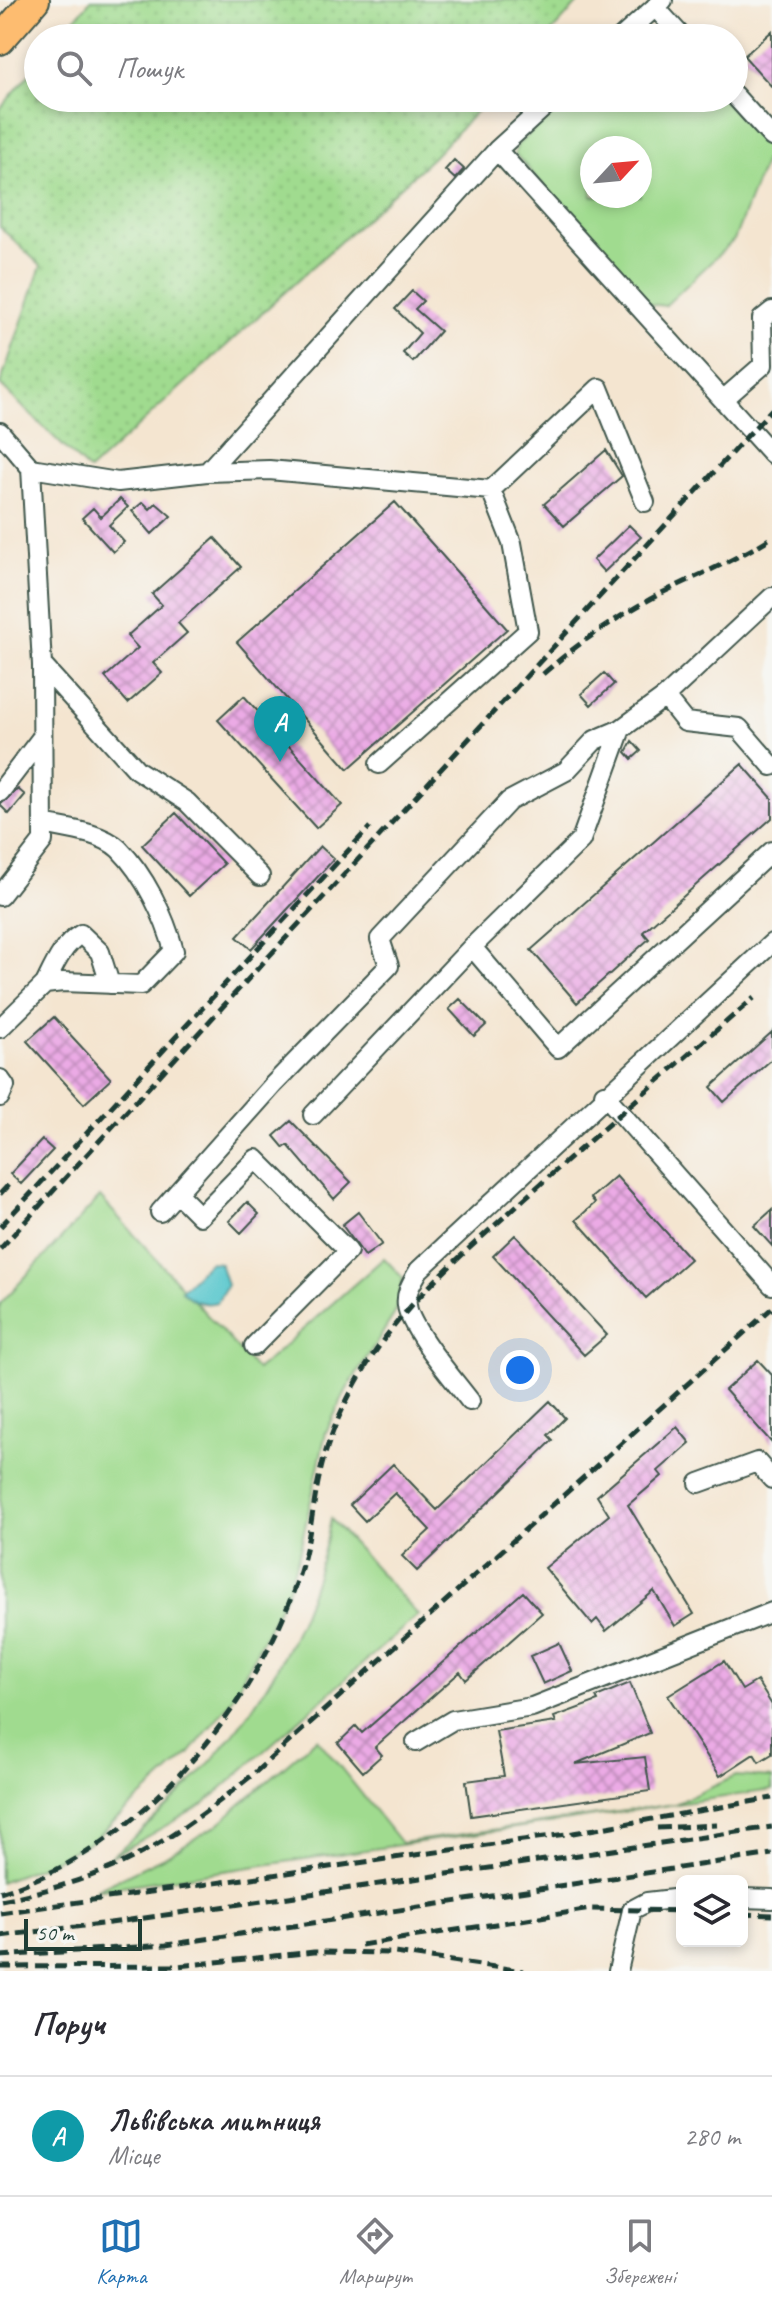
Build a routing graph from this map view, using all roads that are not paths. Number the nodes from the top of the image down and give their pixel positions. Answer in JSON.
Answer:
{"nodes":[{"id":1,"x":35,"y":0,"type":"edge"},
{"id":2,"x":659,"y":4,"type":"edge"},
{"id":3,"x":637,"y":24,"type":"edge"},
{"id":4,"x":673,"y":24,"type":"edge"},
{"id":5,"x":0,"y":40,"type":"edge"},
{"id":6,"x":748,"y":110,"type":"edge"},
{"id":7,"x":539,"y":112,"type":"edge"},
{"id":8,"x":772,"y":137,"type":"edge"},
{"id":9,"x":497,"y":150,"type":"junction"},
{"id":10,"x":772,"y":311,"type":"edge"},
{"id":11,"x":724,"y":399,"type":"junction"},
{"id":12,"x":0,"y":432,"type":"edge"},
{"id":13,"x":772,"y":454,"type":"edge"},
{"id":14,"x":31,"y":468,"type":"junction"},
{"id":15,"x":207,"y":472,"type":"junction"},
{"id":16,"x":491,"y":490,"type":"junction"},
{"id":17,"x":645,"y":502,"type":"dead end"},
{"id":18,"x":772,"y":597,"type":"edge"},
{"id":19,"x":42,"y":665,"type":"junction"},
{"id":20,"x":665,"y":697,"type":"junction"},
{"id":21,"x":621,"y":729,"type":"junction"},
{"id":22,"x":42,"y":737,"type":"junction"},
{"id":23,"x":379,"y":764,"type":"dead end"},
{"id":24,"x":772,"y":766,"type":"edge"},
{"id":25,"x":0,"y":792,"type":"edge"},
{"id":26,"x":43,"y":824,"type":"junction"},
{"id":27,"x":772,"y":851,"type":"edge"},
{"id":28,"x":260,"y":876,"type":"dead end"},
{"id":29,"x":0,"y":896,"type":"edge"},
{"id":30,"x":772,"y":943,"type":"edge"},
{"id":31,"x":472,"y":947,"type":"junction"},
{"id":32,"x":45,"y":984,"type":"junction"},
{"id":33,"x":110,"y":984,"type":"junction"},
{"id":34,"x":0,"y":1028,"type":"edge"},
{"id":35,"x":0,"y":1079,"type":"edge"},
{"id":36,"x":604,"y":1094,"type":"junction"},
{"id":37,"x":0,"y":1097,"type":"edge"},
{"id":38,"x":313,"y":1115,"type":"dead end"},
{"id":39,"x":178,"y":1194,"type":"junction"},
{"id":40,"x":160,"y":1212,"type":"dead end"},
{"id":41,"x":772,"y":1285,"type":"edge"},
{"id":42,"x":254,"y":1346,"type":"dead end"},
{"id":43,"x":470,"y":1401,"type":"dead end"},
{"id":44,"x":772,"y":1479,"type":"edge"},
{"id":45,"x":699,"y":1483,"type":"dead end"},
{"id":46,"x":772,"y":1612,"type":"edge"},
{"id":47,"x":416,"y":1742,"type":"dead end"},
{"id":48,"x":748,"y":1898,"type":"edge"},
{"id":49,"x":676,"y":1899,"type":"edge"},
{"id":50,"x":772,"y":1899,"type":"edge"},
{"id":51,"x":618,"y":1971,"type":"edge"}],
"edges":[{"from":1,"to":5,"type":"highway"},
{"from":2,"to":3,"type":"lane"},
{"from":2,"to":4,"type":"lane"},
{"from":6,"to":8,"type":"lane"},
{"from":7,"to":9,"type":"lane"},
{"from":9,"to":11,"type":"lane"},
{"from":9,"to":15,"type":"lane"},
{"from":10,"to":11,"type":"lane"},
{"from":11,"to":13,"type":"lane"},
{"from":12,"to":14,"type":"lane"},
{"from":14,"to":15,"type":"lane"},
{"from":14,"to":19,"type":"lane"},
{"from":15,"to":16,"type":"lane"},
{"from":16,"to":17,"type":"lane"},
{"from":16,"to":23,"type":"lane"},
{"from":18,"to":20,"type":"lane"},
{"from":19,"to":22,"type":"lane"},
{"from":19,"to":28,"type":"lane"},
{"from":20,"to":21,"type":"lane"},
{"from":20,"to":24,"type":"lane"},
{"from":21,"to":31,"type":"lane"},
{"from":21,"to":39,"type":"lane"},
{"from":22,"to":25,"type":"lane"},
{"from":22,"to":26,"type":"lane"},
{"from":26,"to":29,"type":"lane"},
{"from":26,"to":33,"type":"lane"},
{"from":27,"to":31,"type":"lane"},
{"from":30,"to":36,"type":"lane"},
{"from":31,"to":38,"type":"lane"},
{"from":32,"to":33,"type":"lane"},
{"from":32,"to":33,"type":"lane"},
{"from":32,"to":34,"type":"lane"},
{"from":35,"to":37,"type":"lane"},
{"from":36,"to":41,"type":"lane"},
{"from":36,"to":43,"type":"lane"},
{"from":39,"to":40,"type":"lane"},
{"from":39,"to":42,"type":"lane"},
{"from":44,"to":45,"type":"lane"},
{"from":46,"to":47,"type":"lane"},
{"from":48,"to":50,"type":"lane"},
{"from":49,"to":51,"type":"lane"}]}
